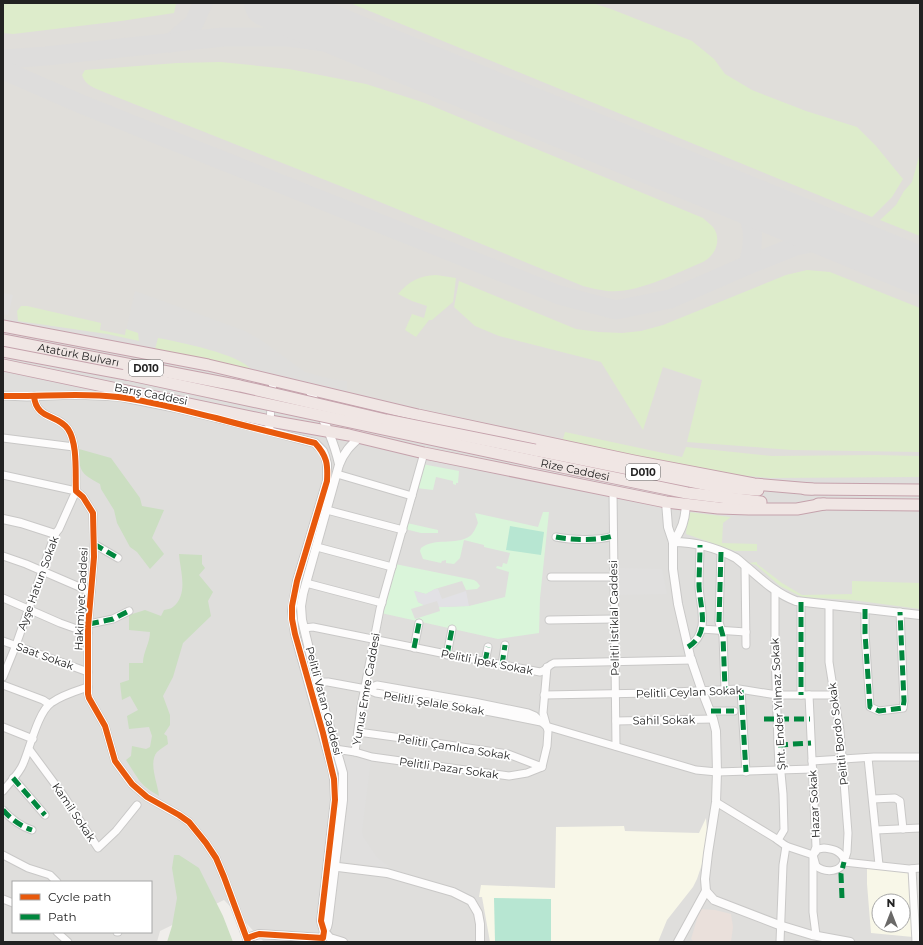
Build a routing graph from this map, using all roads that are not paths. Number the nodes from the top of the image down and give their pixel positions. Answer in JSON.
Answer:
{"nodes":[{"id":1,"x":3,"y":326,"type":"edge"},
{"id":2,"x":3,"y":340,"type":"edge"},
{"id":3,"x":3,"y":351,"type":"edge"},
{"id":4,"x":3,"y":365,"type":"edge"},
{"id":5,"x":273,"y":380,"type":"junction"},
{"id":6,"x":309,"y":388,"type":"junction"},
{"id":7,"x":3,"y":396,"type":"edge"},
{"id":8,"x":34,"y":396,"type":"junction"},
{"id":9,"x":289,"y":398,"type":"joint"},
{"id":10,"x":276,"y":406,"type":"junction"},
{"id":11,"x":321,"y":414,"type":"junction"},
{"id":12,"x":283,"y":423,"type":"junction"},
{"id":13,"x":270,"y":426,"type":"junction"},
{"id":14,"x":310,"y":427,"type":"junction"},
{"id":15,"x":328,"y":430,"type":"junction"},
{"id":16,"x":360,"y":437,"type":"junction"},
{"id":17,"x":3,"y":438,"type":"edge"},
{"id":18,"x":74,"y":447,"type":"junction"},
{"id":19,"x":424,"y":453,"type":"junction"},
{"id":20,"x":340,"y":465,"type":"junction"},
{"id":21,"x":337,"y":474,"type":"junction"},
{"id":22,"x":3,"y":475,"type":"edge"},
{"id":23,"x":812,"y":489,"type":"junction"},
{"id":24,"x":920,"y":490,"type":"edge"},
{"id":25,"x":76,"y":491,"type":"junction"},
{"id":26,"x":613,"y":491,"type":"junction"},
{"id":27,"x":412,"y":496,"type":"junction"},
{"id":28,"x":666,"y":502,"type":"junction"},
{"id":29,"x":824,"y":504,"type":"junction"},
{"id":30,"x":686,"y":505,"type":"junction"},
{"id":31,"x":920,"y":505,"type":"edge"},
{"id":32,"x":327,"y":510,"type":"junction"},
{"id":33,"x":3,"y":519,"type":"edge"},
{"id":34,"x":403,"y":530,"type":"junction"},
{"id":35,"x":55,"y":534,"type":"junction"},
{"id":36,"x":613,"y":536,"type":"junction"},
{"id":37,"x":556,"y":537,"type":"dead end"},
{"id":38,"x":673,"y":542,"type":"junction"},
{"id":39,"x":94,"y":544,"type":"junction"},
{"id":40,"x":700,"y":545,"type":"junction"},
{"id":41,"x":317,"y":547,"type":"junction"},
{"id":42,"x":721,"y":552,"type":"junction"},
{"id":43,"x":3,"y":556,"type":"edge"},
{"id":44,"x":118,"y":558,"type":"dead end"},
{"id":45,"x":745,"y":566,"type":"junction"},
{"id":46,"x":392,"y":567,"type":"junction"},
{"id":47,"x":42,"y":571,"type":"junction"},
{"id":48,"x":551,"y":577,"type":"dead end"},
{"id":49,"x":613,"y":578,"type":"junction"},
{"id":50,"x":306,"y":584,"type":"junction"},
{"id":51,"x":775,"y":590,"type":"junction"},
{"id":52,"x":91,"y":592,"type":"junction"},
{"id":53,"x":3,"y":598,"type":"edge"},
{"id":54,"x":801,"y":602,"type":"junction"},
{"id":55,"x":382,"y":603,"type":"junction"},
{"id":56,"x":829,"y":605,"type":"junction"},
{"id":57,"x":29,"y":608,"type":"junction"},
{"id":58,"x":865,"y":609,"type":"junction"},
{"id":59,"x":129,"y":611,"type":"dead end"},
{"id":60,"x":900,"y":612,"type":"junction"},
{"id":61,"x":920,"y":615,"type":"edge"},
{"id":62,"x":614,"y":619,"type":"junction"},
{"id":63,"x":549,"y":620,"type":"dead end"},
{"id":64,"x":419,"y":623,"type":"dead end"},
{"id":65,"x":89,"y":624,"type":"junction"},
{"id":66,"x":304,"y":628,"type":"junction"},
{"id":67,"x":452,"y":629,"type":"dead end"},
{"id":68,"x":701,"y":629,"type":"junction"},
{"id":69,"x":721,"y":630,"type":"junction"},
{"id":70,"x":88,"y":632,"type":"junction"},
{"id":71,"x":746,"y":632,"type":"junction"},
{"id":72,"x":374,"y":640,"type":"junction"},
{"id":73,"x":3,"y":641,"type":"edge"},
{"id":74,"x":16,"y":645,"type":"junction"},
{"id":75,"x":505,"y":645,"type":"dead end"},
{"id":76,"x":746,"y":645,"type":"dead end"},
{"id":77,"x":488,"y":647,"type":"dead end"},
{"id":78,"x":688,"y":647,"type":"junction"},
{"id":79,"x":414,"y":648,"type":"junction"},
{"id":80,"x":447,"y":655,"type":"junction"},
{"id":81,"x":692,"y":660,"type":"junction"},
{"id":82,"x":485,"y":662,"type":"junction"},
{"id":83,"x":615,"y":662,"type":"junction"},
{"id":84,"x":502,"y":665,"type":"junction"},
{"id":85,"x":547,"y":668,"type":"junction"},
{"id":86,"x":88,"y":672,"type":"junction"},
{"id":87,"x":3,"y":677,"type":"edge"},
{"id":88,"x":317,"y":682,"type":"junction"},
{"id":89,"x":3,"y":686,"type":"edge"},
{"id":90,"x":88,"y":687,"type":"junction"},
{"id":91,"x":366,"y":689,"type":"junction"},
{"id":92,"x":702,"y":690,"type":"junction"},
{"id":93,"x":725,"y":690,"type":"junction"},
{"id":94,"x":742,"y":690,"type":"junction"},
{"id":95,"x":615,"y":694,"type":"junction"},
{"id":96,"x":544,"y":695,"type":"junction"},
{"id":97,"x":777,"y":695,"type":"junction"},
{"id":98,"x":805,"y":695,"type":"junction"},
{"id":99,"x":834,"y":695,"type":"junction"},
{"id":100,"x":49,"y":704,"type":"junction"},
{"id":101,"x":734,"y":711,"type":"dead end"},
{"id":102,"x":712,"y":715,"type":"junction"},
{"id":103,"x":616,"y":721,"type":"junction"},
{"id":104,"x":544,"y":724,"type":"junction"},
{"id":105,"x":3,"y":727,"type":"edge"},
{"id":106,"x":358,"y":732,"type":"junction"},
{"id":107,"x":33,"y":739,"type":"junction"},
{"id":108,"x":616,"y":746,"type":"junction"},
{"id":109,"x":29,"y":749,"type":"junction"},
{"id":110,"x":331,"y":749,"type":"junction"},
{"id":111,"x":355,"y":752,"type":"junction"},
{"id":112,"x":920,"y":757,"type":"edge"},
{"id":113,"x":868,"y":758,"type":"junction"},
{"id":114,"x":842,"y":760,"type":"junction"},
{"id":115,"x":812,"y":761,"type":"junction"},
{"id":116,"x":542,"y":767,"type":"junction"},
{"id":117,"x":813,"y":769,"type":"junction"},
{"id":118,"x":780,"y":771,"type":"junction"},
{"id":119,"x":717,"y":772,"type":"junction"},
{"id":120,"x":746,"y":772,"type":"junction"},
{"id":121,"x":13,"y":778,"type":"junction"},
{"id":122,"x":3,"y":791,"type":"edge"},
{"id":123,"x":872,"y":799,"type":"junction"},
{"id":124,"x":716,"y":802,"type":"junction"},
{"id":125,"x":137,"y":805,"type":"dead end"},
{"id":126,"x":3,"y":810,"type":"edge"},
{"id":127,"x":45,"y":815,"type":"dead end"},
{"id":128,"x":920,"y":828,"type":"edge"},
{"id":129,"x":903,"y":829,"type":"junction"},
{"id":130,"x":32,"y":830,"type":"dead end"},
{"id":131,"x":876,"y":830,"type":"junction"},
{"id":132,"x":778,"y":840,"type":"junction"},
{"id":133,"x":786,"y":846,"type":"junction"},
{"id":134,"x":3,"y":855,"type":"edge"},
{"id":135,"x":813,"y":855,"type":"junction"},
{"id":136,"x":844,"y":862,"type":"junction"},
{"id":137,"x":331,"y":866,"type":"junction"},
{"id":138,"x":879,"y":866,"type":"junction"},
{"id":139,"x":916,"y":868,"type":"edge"},
{"id":140,"x":56,"y":881,"type":"edge"},
{"id":141,"x":706,"y":891,"type":"junction"},
{"id":142,"x":781,"y":926,"type":"junction"},
{"id":143,"x":324,"y":931,"type":"junction"},
{"id":144,"x":58,"y":933,"type":"edge"},
{"id":145,"x":816,"y":935,"type":"junction"},
{"id":146,"x":247,"y":940,"type":"edge"},
{"id":147,"x":68,"y":942,"type":"edge"},
{"id":148,"x":343,"y":942,"type":"edge"},
{"id":149,"x":480,"y":942,"type":"edge"},
{"id":150,"x":678,"y":942,"type":"edge"},
{"id":151,"x":780,"y":942,"type":"edge"},
{"id":152,"x":850,"y":942,"type":"edge"},
{"id":153,"x":916,"y":942,"type":"edge"}],
"edges":[{"from":1,"to":5,"type":"highway"},
{"from":2,"to":9,"type":"highway","name":"Atatürk Bulvarı","number":"D010","bridge":true},
{"from":3,"to":10,"type":"highway","name":"Atatürk Bulvarı","number":"D010","bridge":true},
{"from":4,"to":13,"type":"highway"},
{"from":5,"to":6,"type":"highway"},
{"from":5,"to":10,"type":"street"},
{"from":6,"to":11,"type":"street"},
{"from":6,"to":23,"type":"highway"},
{"from":7,"to":8,"type":"street","name":"Barış Caddesi"},
{"from":8,"to":13,"type":"street","name":"Barış Caddesi"},
{"from":8,"to":18,"type":"street"},
{"from":9,"to":23,"type":"highway","name":"Rize Caddesi","number":"D010","bridge":true},
{"from":10,"to":12,"type":"street"},
{"from":10,"to":13,"type":"street"},
{"from":10,"to":29,"type":"highway","name":"Rize Caddesi","number":"D010","bridge":true},
{"from":11,"to":14,"type":"highway"},
{"from":11,"to":15,"type":"street"},
{"from":12,"to":13,"type":"highway"},
{"from":12,"to":14,"type":"highway"},
{"from":13,"to":110,"type":"street","name":"Pelitli Vatan Caddesi"},
{"from":14,"to":15,"type":"highway"},
{"from":15,"to":16,"type":"highway"},
{"from":15,"to":20,"type":"street"},
{"from":16,"to":19,"type":"highway"},
{"from":16,"to":20,"type":"street","name":"Pelitli Vatan Caddesi"},
{"from":17,"to":18,"type":"street"},
{"from":18,"to":25,"type":"street"},
{"from":19,"to":26,"type":"highway"},
{"from":19,"to":27,"type":"street","name":"Yunus Emre Caddesi"},
{"from":20,"to":21,"type":"street","name":"Pelitli Vatan Caddesi"},
{"from":21,"to":27,"type":"street"},
{"from":21,"to":32,"type":"street","name":"Pelitli Vatan Caddesi"},
{"from":22,"to":25,"type":"street"},
{"from":23,"to":24,"type":"highway","name":"Rize Caddesi","number":"D010"},
{"from":25,"to":35,"type":"street","name":"Ayşe Hatun Sokak"},
{"from":25,"to":39,"type":"street","name":"Hakimiyet Caddesi"},
{"from":26,"to":28,"type":"highway"},
{"from":26,"to":36,"type":"street","name":"Pelitli İstiklal Caddesi"},
{"from":27,"to":34,"type":"street","name":"Yunus Emre Caddesi"},
{"from":28,"to":30,"type":"highway"},
{"from":28,"to":38,"type":"street"},
{"from":29,"to":30,"type":"highway"},
{"from":29,"to":31,"type":"highway","name":"Rize Caddesi","number":"D010"},
{"from":30,"to":38,"type":"street"},
{"from":32,"to":34,"type":"street"},
{"from":32,"to":41,"type":"street","name":"Pelitli Vatan Caddesi"},
{"from":33,"to":35,"type":"street"},
{"from":34,"to":46,"type":"street","name":"Yunus Emre Caddesi"},
{"from":35,"to":47,"type":"street","name":"Ayşe Hatun Sokak"},
{"from":36,"to":37,"type":"street"},
{"from":36,"to":49,"type":"street","name":"Pelitli İstiklal Caddesi"},
{"from":38,"to":40,"type":"street"},
{"from":38,"to":78,"type":"street"},
{"from":39,"to":44,"type":"street"},
{"from":39,"to":52,"type":"street","name":"Hakimiyet Caddesi"},
{"from":40,"to":42,"type":"street"},
{"from":40,"to":68,"type":"street"},
{"from":41,"to":46,"type":"street"},
{"from":41,"to":50,"type":"street","name":"Pelitli Vatan Caddesi"},
{"from":42,"to":45,"type":"street"},
{"from":42,"to":69,"type":"street"},
{"from":43,"to":47,"type":"street"},
{"from":45,"to":51,"type":"street"},
{"from":45,"to":71,"type":"street"},
{"from":46,"to":55,"type":"street","name":"Yunus Emre Caddesi"},
{"from":47,"to":52,"type":"street"},
{"from":47,"to":57,"type":"street","name":"Ayşe Hatun Sokak"},
{"from":48,"to":49,"type":"street"},
{"from":49,"to":62,"type":"street","name":"Pelitli İstiklal Caddesi"},
{"from":50,"to":55,"type":"street"},
{"from":50,"to":66,"type":"street","name":"Pelitli Vatan Caddesi"},
{"from":51,"to":54,"type":"street"},
{"from":51,"to":97,"type":"street","name":"Şht. Ender Yılmaz Sokak"},
{"from":52,"to":65,"type":"street","name":"Hakimiyet Caddesi"},
{"from":53,"to":57,"type":"street"},
{"from":54,"to":56,"type":"street"},
{"from":54,"to":98,"type":"street","name":"Hazar Sokak"},
{"from":55,"to":72,"type":"street","name":"Yunus Emre Caddesi"},
{"from":56,"to":58,"type":"street"},
{"from":56,"to":99,"type":"street","name":"Pelitli Bordo Sokak"},
{"from":57,"to":70,"type":"street"},
{"from":57,"to":74,"type":"street","name":"Ayşe Hatun Sokak"},
{"from":58,"to":60,"type":"street"},
{"from":58,"to":60,"type":"street"},
{"from":59,"to":65,"type":"street"},
{"from":60,"to":61,"type":"street"},
{"from":62,"to":63,"type":"street"},
{"from":62,"to":83,"type":"street","name":"Pelitli İstiklal Caddesi"},
{"from":64,"to":79,"type":"street"},
{"from":65,"to":70,"type":"street","name":"Hakimiyet Caddesi"},
{"from":66,"to":72,"type":"street","name":"Pelitli İpek Sokak"},
{"from":66,"to":88,"type":"street","name":"Pelitli Vatan Caddesi"},
{"from":67,"to":80,"type":"street"},
{"from":68,"to":69,"type":"street"},
{"from":68,"to":78,"type":"street"},
{"from":69,"to":71,"type":"street"},
{"from":69,"to":93,"type":"street"},
{"from":70,"to":86,"type":"street","name":"Hakimiyet Caddesi"},
{"from":71,"to":76,"type":"street"},
{"from":72,"to":79,"type":"street","name":"Pelitli İpek Sokak"},
{"from":72,"to":91,"type":"street","name":"Yunus Emre Caddesi"},
{"from":73,"to":74,"type":"street","name":"Saat Sokak"},
{"from":74,"to":86,"type":"street","name":"Saat Sokak"},
{"from":74,"to":87,"type":"street","name":"Ayşe Hatun Sokak"},
{"from":75,"to":84,"type":"street"},
{"from":77,"to":82,"type":"street"},
{"from":78,"to":81,"type":"street"},
{"from":79,"to":80,"type":"street","name":"Pelitli İpek Sokak"},
{"from":80,"to":82,"type":"street","name":"Pelitli İpek Sokak"},
{"from":81,"to":83,"type":"street","name":"Pelitli İpek Sokak"},
{"from":81,"to":92,"type":"street"},
{"from":82,"to":84,"type":"street","name":"Pelitli İpek Sokak"},
{"from":83,"to":85,"type":"street","name":"Pelitli İpek Sokak"},
{"from":83,"to":95,"type":"street","name":"Pelitli İstiklal Caddesi"},
{"from":84,"to":85,"type":"street","name":"Pelitli İpek Sokak"},
{"from":85,"to":96,"type":"street"},
{"from":86,"to":90,"type":"street","name":"Hakimiyet Caddesi"},
{"from":88,"to":91,"type":"street","name":"Pelitli Şelale Sokak"},
{"from":88,"to":110,"type":"street","name":"Pelitli Vatan Caddesi"},
{"from":89,"to":100,"type":"street"},
{"from":90,"to":100,"type":"street"},
{"from":90,"to":146,"type":"street","name":"Hakimiyet Caddesi"},
{"from":91,"to":104,"type":"street","name":"Pelitli Şelale Sokak"},
{"from":91,"to":106,"type":"street","name":"Yunus Emre Caddesi"},
{"from":92,"to":93,"type":"street","name":"Pelitli Ceylan Sokak"},
{"from":92,"to":95,"type":"street","name":"Pelitli Ceylan Sokak"},
{"from":92,"to":102,"type":"street"},
{"from":93,"to":94,"type":"street","name":"Pelitli Ceylan Sokak"},
{"from":94,"to":97,"type":"street","name":"Pelitli Ceylan Sokak"},
{"from":94,"to":120,"type":"street"},
{"from":95,"to":96,"type":"street","name":"Pelitli Ceylan Sokak"},
{"from":95,"to":103,"type":"street","name":"Pelitli İstiklal Caddesi"},
{"from":96,"to":104,"type":"street"},
{"from":97,"to":98,"type":"street","name":"Pelitli Ceylan Sokak"},
{"from":97,"to":118,"type":"street","name":"Şht. Ender Yılmaz Sokak"},
{"from":98,"to":99,"type":"street","name":"Pelitli Ceylan Sokak"},
{"from":98,"to":115,"type":"street","name":"Hazar Sokak"},
{"from":99,"to":114,"type":"street","name":"Pelitli Bordo Sokak"},
{"from":100,"to":107,"type":"street"},
{"from":101,"to":102,"type":"street","name":"Sahil Sokak"},
{"from":102,"to":103,"type":"street","name":"Sahil Sokak"},
{"from":102,"to":119,"type":"street"},
{"from":103,"to":108,"type":"street","name":"Pelitli İstiklal Caddesi"},
{"from":104,"to":108,"type":"street","name":"Pelitli Şelale Sokak"},
{"from":104,"to":116,"type":"street"},
{"from":105,"to":107,"type":"street"},
{"from":106,"to":111,"type":"street","name":"Yunus Emre Caddesi"},
{"from":106,"to":116,"type":"street","name":"Pelitli Çamlıca Sokak"},
{"from":107,"to":109,"type":"street"},
{"from":108,"to":119,"type":"street","name":"Pelitli Şelale Sokak"},
{"from":109,"to":121,"type":"street"},
{"from":109,"to":125,"type":"street","name":"Kamil Sokak"},
{"from":110,"to":111,"type":"street","name":"Yunus Emre Caddesi"},
{"from":110,"to":137,"type":"street","name":"Yunus Emre Caddesi"},
{"from":111,"to":116,"type":"street","name":"Pelitli Pazar Sokak"},
{"from":112,"to":113,"type":"street"},
{"from":113,"to":114,"type":"street"},
{"from":113,"to":123,"type":"street"},
{"from":114,"to":115,"type":"street"},
{"from":114,"to":136,"type":"street","name":"Pelitli Bordo Sokak"},
{"from":115,"to":117,"type":"street","name":"Hazar Sokak"},
{"from":117,"to":118,"type":"street","name":"Pelitli Şelale Sokak"},
{"from":117,"to":135,"type":"street","name":"Hazar Sokak"},
{"from":118,"to":120,"type":"street","name":"Pelitli Şelale Sokak"},
{"from":118,"to":132,"type":"street","name":"Şht. Ender Yılmaz Sokak"},
{"from":119,"to":120,"type":"street","name":"Pelitli Şelale Sokak"},
{"from":119,"to":124,"type":"street"},
{"from":121,"to":122,"type":"street"},
{"from":121,"to":127,"type":"street"},
{"from":123,"to":129,"type":"street"},
{"from":123,"to":131,"type":"street"},
{"from":124,"to":132,"type":"street"},
{"from":124,"to":141,"type":"street"},
{"from":126,"to":130,"type":"street"},
{"from":128,"to":129,"type":"street"},
{"from":129,"to":131,"type":"street"},
{"from":131,"to":138,"type":"street"},
{"from":132,"to":133,"type":"street"},
{"from":133,"to":135,"type":"street"},
{"from":133,"to":142,"type":"street"},
{"from":134,"to":140,"type":"street"},
{"from":135,"to":136,"type":"street"},
{"from":135,"to":136,"type":"street"},
{"from":135,"to":145,"type":"street","name":"Hazar Sokak"},
{"from":136,"to":138,"type":"street"},
{"from":137,"to":143,"type":"street"},
{"from":137,"to":149,"type":"street"},
{"from":138,"to":139,"type":"street"},
{"from":139,"to":153,"type":"street"},
{"from":141,"to":142,"type":"street"},
{"from":141,"to":150,"type":"street"},
{"from":142,"to":145,"type":"street"},
{"from":142,"to":151,"type":"street"},
{"from":143,"to":146,"type":"street"},
{"from":143,"to":148,"type":"street"},
{"from":144,"to":147,"type":"street"},
{"from":145,"to":152,"type":"street"}]}
